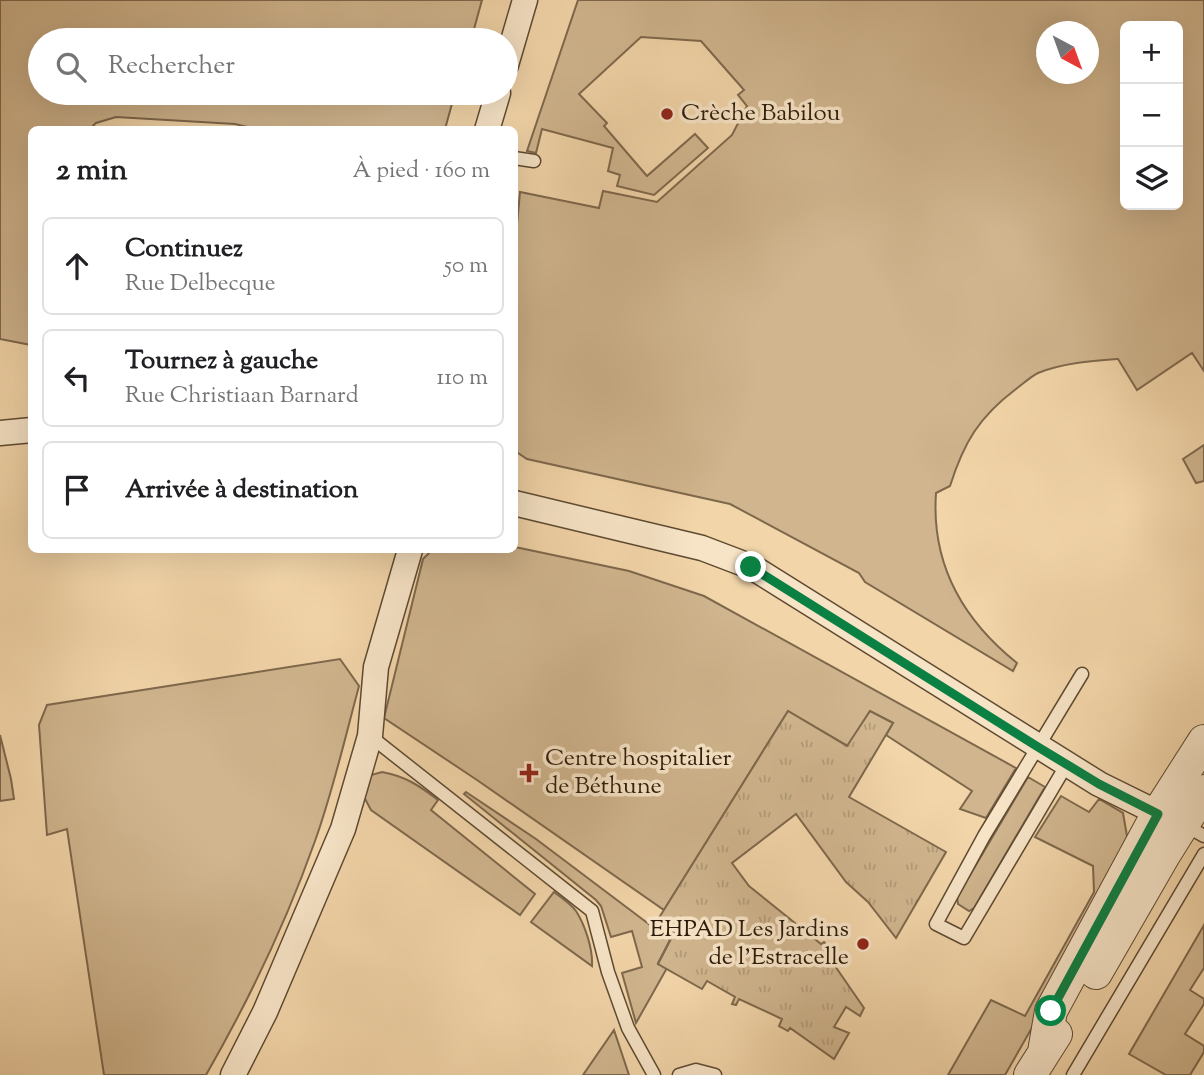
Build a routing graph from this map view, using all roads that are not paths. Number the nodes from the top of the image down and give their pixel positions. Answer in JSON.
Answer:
{"nodes":[{"id":1,"x":525,"y":0,"type":"edge"},
{"id":2,"x":517,"y":28,"type":"edge"},
{"id":3,"x":494,"y":105,"type":"edge"},
{"id":4,"x":488,"y":126,"type":"edge"},
{"id":5,"x":518,"y":159,"type":"edge"},
{"id":6,"x":534,"y":161,"type":"dead end"},
{"id":7,"x":28,"y":430,"type":"edge"},
{"id":8,"x":0,"y":433,"type":"edge"},
{"id":9,"x":518,"y":503,"type":"edge"},
{"id":10,"x":409,"y":553,"type":"edge"},
{"id":11,"x":1082,"y":674,"type":"dead end"},
{"id":12,"x":370,"y":736,"type":"junction"},
{"id":13,"x":1204,"y":741,"type":"edge"},
{"id":14,"x":1038,"y":747,"type":"junction"},
{"id":15,"x":1066,"y":764,"type":"junction"},
{"id":16,"x":1204,"y":791,"type":"edge"},
{"id":17,"x":1182,"y":824,"type":"edge"},
{"id":18,"x":1204,"y":853,"type":"edge"},
{"id":19,"x":1037,"y":1063,"type":"edge"},
{"id":20,"x":233,"y":1075,"type":"edge"},
{"id":21,"x":654,"y":1075,"type":"edge"},
{"id":22,"x":679,"y":1075,"type":"edge"},
{"id":23,"x":715,"y":1075,"type":"edge"},
{"id":24,"x":1073,"y":1075,"type":"edge"}],
"edges":[{"from":1,"to":2,"type":"street"},
{"from":3,"to":4,"type":"street"},
{"from":5,"to":6,"type":"lane"},
{"from":7,"to":8,"type":"street"},
{"from":9,"to":14,"type":"street"},
{"from":10,"to":12,"type":"street"},
{"from":11,"to":14,"type":"lane"},
{"from":12,"to":20,"type":"street"},
{"from":12,"to":21,"type":"lane"},
{"from":13,"to":17,"type":"street"},
{"from":14,"to":15,"type":"street"},
{"from":14,"to":15,"type":"lane"},
{"from":15,"to":17,"type":"street"},
{"from":16,"to":17,"type":"street"},
{"from":17,"to":19,"type":"street"},
{"from":18,"to":24,"type":"lane"},
{"from":22,"to":23,"type":"lane"}]}
